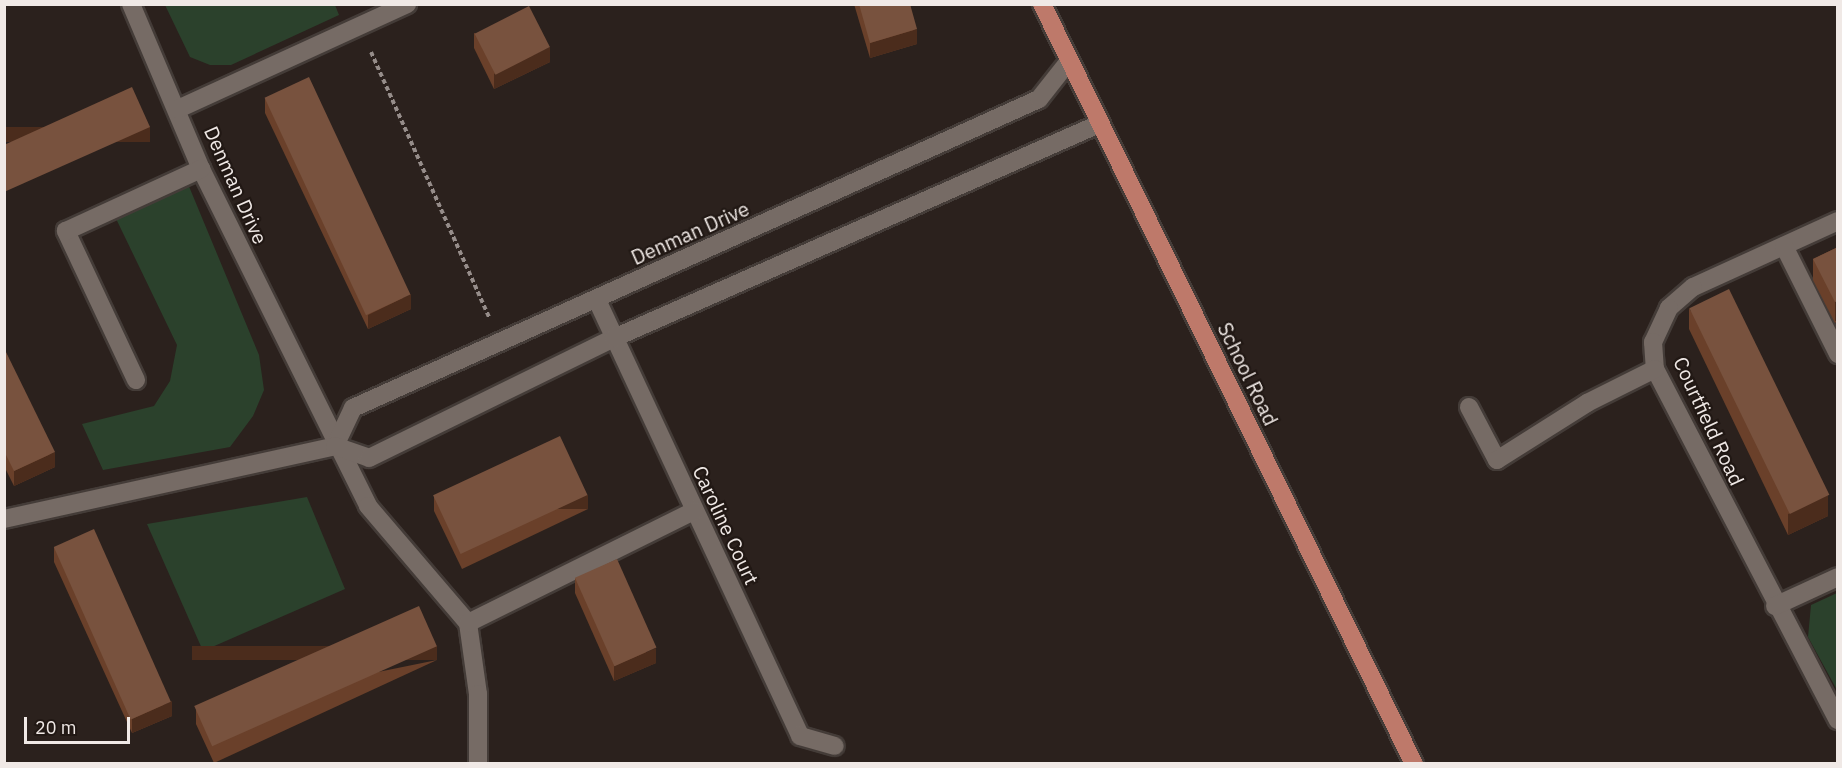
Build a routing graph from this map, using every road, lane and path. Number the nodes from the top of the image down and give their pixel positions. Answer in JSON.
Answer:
{"nodes":[{"id":1,"x":131,"y":4,"type":"edge"},
{"id":2,"x":407,"y":4,"type":"edge"},
{"id":3,"x":1042,"y":4,"type":"edge"},
{"id":4,"x":359,"y":26,"type":"junction"},
{"id":5,"x":1069,"y":61,"type":"junction"},
{"id":6,"x":178,"y":110,"type":"junction"},
{"id":7,"x":1100,"y":124,"type":"junction"},
{"id":8,"x":201,"y":169,"type":"junction"},
{"id":9,"x":1838,"y":220,"type":"edge"},
{"id":10,"x":1784,"y":246,"type":"junction"},
{"id":11,"x":597,"y":300,"type":"junction"},
{"id":12,"x":614,"y":338,"type":"junction"},
{"id":13,"x":501,"y":342,"type":"junction"},
{"id":14,"x":1838,"y":354,"type":"edge"},
{"id":15,"x":1655,"y":369,"type":"junction"},
{"id":16,"x":136,"y":380,"type":"dead end"},
{"id":17,"x":1470,"y":406,"type":"dead end"},
{"id":18,"x":335,"y":446,"type":"junction"},
{"id":19,"x":694,"y":511,"type":"junction"},
{"id":20,"x":4,"y":519,"type":"edge"},
{"id":21,"x":1838,"y":577,"type":"edge"},
{"id":22,"x":1774,"y":606,"type":"junction"},
{"id":23,"x":468,"y":623,"type":"junction"},
{"id":24,"x":1838,"y":720,"type":"edge"},
{"id":25,"x":835,"y":747,"type":"dead end"},
{"id":26,"x":478,"y":764,"type":"edge"},
{"id":27,"x":1414,"y":764,"type":"edge"}],
"edges":[{"from":1,"to":6,"type":"street","name":"Denman Drive"},
{"from":2,"to":4,"type":"street"},
{"from":3,"to":5,"type":"main road","name":"School Road"},
{"from":4,"to":6,"type":"street"},
{"from":4,"to":13,"type":"path"},
{"from":5,"to":7,"type":"main road","name":"School Road"},
{"from":5,"to":11,"type":"street","name":"Denman Drive"},
{"from":6,"to":8,"type":"street","name":"Denman Drive"},
{"from":7,"to":12,"type":"street"},
{"from":7,"to":27,"type":"main road","name":"School Road"},
{"from":8,"to":16,"type":"street"},
{"from":8,"to":18,"type":"street","name":"Denman Drive"},
{"from":9,"to":10,"type":"street","name":"Courtfield Road"},
{"from":10,"to":14,"type":"street"},
{"from":10,"to":15,"type":"street","name":"Courtfield Road"},
{"from":11,"to":12,"type":"street","name":"Caroline Court"},
{"from":11,"to":13,"type":"street","name":"Denman Drive"},
{"from":12,"to":18,"type":"street"},
{"from":12,"to":19,"type":"street","name":"Caroline Court"},
{"from":13,"to":18,"type":"street","name":"Denman Drive"},
{"from":15,"to":17,"type":"street"},
{"from":15,"to":22,"type":"street","name":"Courtfield Road"},
{"from":18,"to":20,"type":"street"},
{"from":18,"to":23,"type":"street"},
{"from":19,"to":23,"type":"street"},
{"from":19,"to":25,"type":"street","name":"Caroline Court"},
{"from":21,"to":22,"type":"street"},
{"from":22,"to":24,"type":"street","name":"Courtfield Road"},
{"from":23,"to":26,"type":"street"}]}
